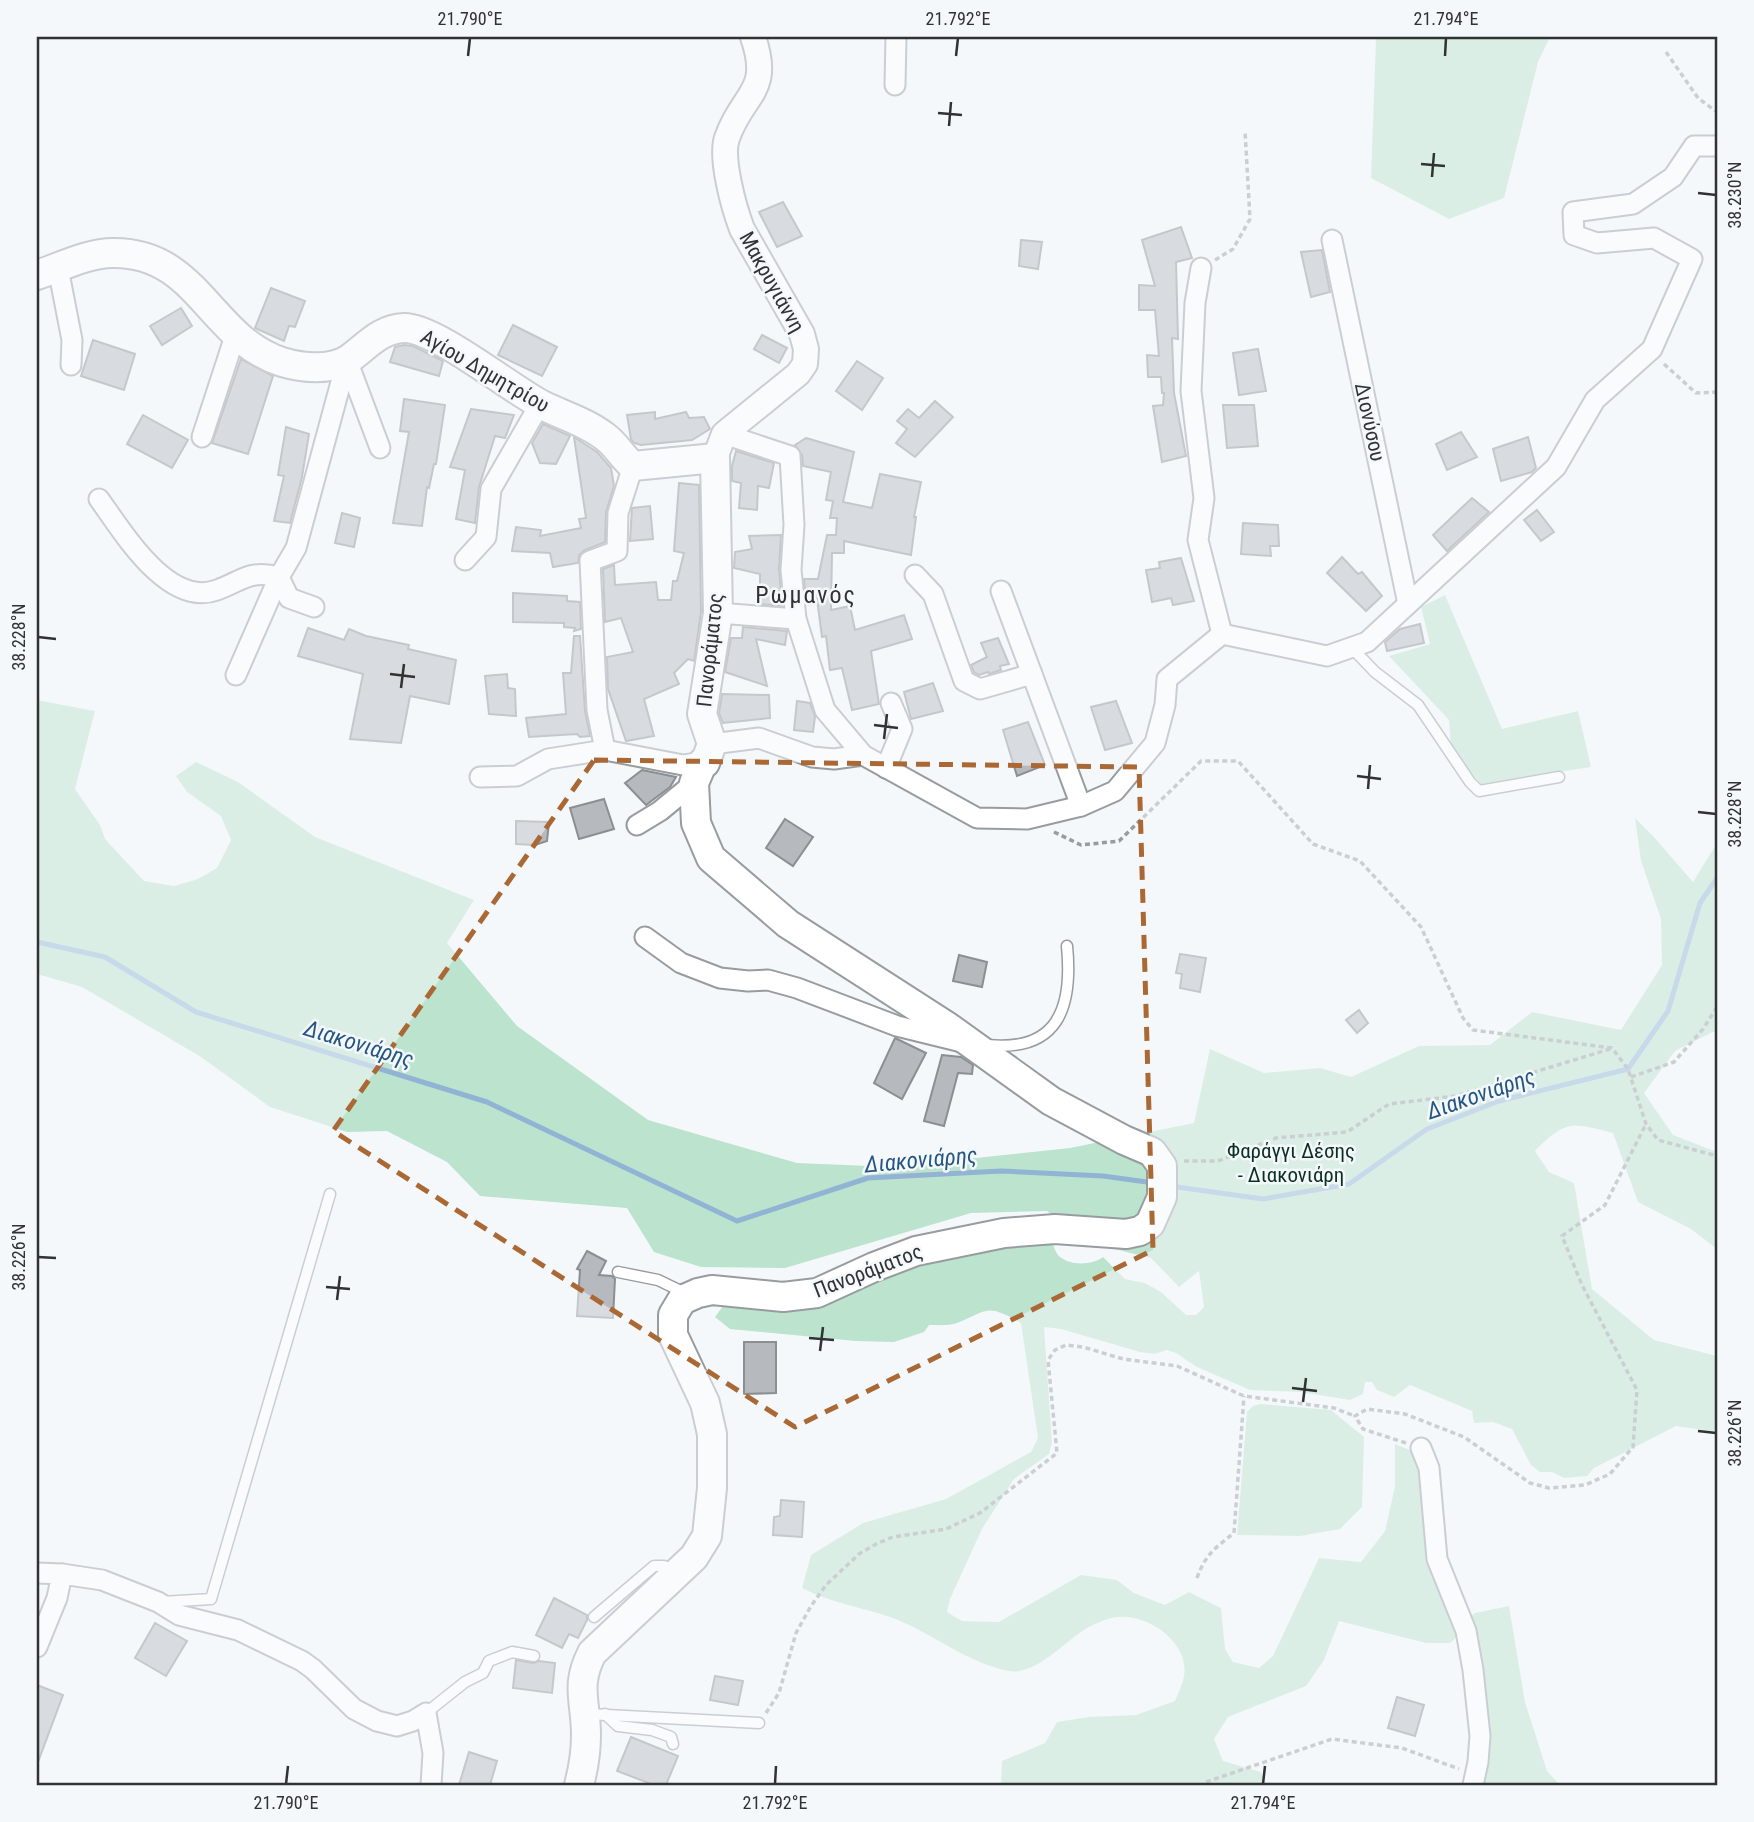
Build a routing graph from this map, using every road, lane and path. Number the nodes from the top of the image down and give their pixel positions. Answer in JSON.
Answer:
{"nodes":[{"id":1,"x":753,"y":37,"type":"edge"},
{"id":2,"x":897,"y":37,"type":"edge"},
{"id":3,"x":1666,"y":52,"type":"dead end"},
{"id":4,"x":895,"y":85,"type":"dead end"},
{"id":5,"x":1717,"y":112,"type":"edge"},
{"id":6,"x":1245,"y":131,"type":"dead end"},
{"id":7,"x":1717,"y":146,"type":"edge"},
{"id":8,"x":1332,"y":240,"type":"dead end"},
{"id":9,"x":1201,"y":268,"type":"joint"},
{"id":10,"x":47,"y":271,"type":"edge"},
{"id":11,"x":235,"y":336,"type":"junction"},
{"id":12,"x":1649,"y":351,"type":"junction"},
{"id":13,"x":347,"y":360,"type":"junction"},
{"id":14,"x":71,"y":365,"type":"dead end"},
{"id":15,"x":1717,"y":392,"type":"edge"},
{"id":16,"x":540,"y":404,"type":"junction"},
{"id":17,"x":202,"y":437,"type":"dead end"},
{"id":18,"x":719,"y":446,"type":"junction"},
{"id":19,"x":380,"y":448,"type":"dead end"},
{"id":20,"x":634,"y":466,"type":"junction"},
{"id":21,"x":99,"y":499,"type":"dead end"},
{"id":22,"x":465,"y":560,"type":"dead end"},
{"id":23,"x":915,"y":575,"type":"dead end"},
{"id":24,"x":279,"y":577,"type":"junction"},
{"id":25,"x":1001,"y":591,"type":"dead end"},
{"id":26,"x":1408,"y":604,"type":"junction"},
{"id":27,"x":314,"y":607,"type":"dead end"},
{"id":28,"x":718,"y":613,"type":"junction"},
{"id":29,"x":796,"y":619,"type":"junction"},
{"id":30,"x":1222,"y":634,"type":"junction"},
{"id":31,"x":1351,"y":647,"type":"junction"},
{"id":32,"x":1032,"y":674,"type":"junction"},
{"id":33,"x":236,"y":675,"type":"dead end"},
{"id":34,"x":891,"y":703,"type":"dead end"},
{"id":35,"x":605,"y":750,"type":"junction"},
{"id":36,"x":863,"y":755,"type":"junction"},
{"id":37,"x":703,"y":763,"type":"junction"},
{"id":38,"x":886,"y":768,"type":"junction"},
{"id":39,"x":480,"y":777,"type":"dead end"},
{"id":40,"x":1559,"y":777,"type":"dead end"},
{"id":41,"x":1081,"y":806,"type":"junction"},
{"id":42,"x":1027,"y":819,"type":"junction"},
{"id":43,"x":637,"y":825,"type":"dead end"},
{"id":44,"x":645,"y":937,"type":"dead end"},
{"id":45,"x":1067,"y":947,"type":"dead end"},
{"id":46,"x":1717,"y":1007,"type":"edge"},
{"id":47,"x":970,"y":1043,"type":"junction"},
{"id":48,"x":1612,"y":1048,"type":"junction"},
{"id":49,"x":1631,"y":1077,"type":"junction"},
{"id":50,"x":1646,"y":1124,"type":"junction"},
{"id":51,"x":1717,"y":1156,"type":"edge"},
{"id":52,"x":1161,"y":1178,"type":"junction"},
{"id":53,"x":330,"y":1194,"type":"dead end"},
{"id":54,"x":618,"y":1272,"type":"dead end"},
{"id":55,"x":691,"y":1295,"type":"junction"},
{"id":56,"x":1244,"y":1396,"type":"junction"},
{"id":57,"x":1355,"y":1416,"type":"junction"},
{"id":58,"x":1421,"y":1448,"type":"joint"},
{"id":59,"x":37,"y":1573,"type":"edge"},
{"id":60,"x":62,"y":1574,"type":"junction"},
{"id":61,"x":678,"y":1574,"type":"junction"},
{"id":62,"x":1197,"y":1578,"type":"dead end"},
{"id":63,"x":158,"y":1602,"type":"junction"},
{"id":64,"x":594,"y":1617,"type":"dead end"},
{"id":65,"x":37,"y":1647,"type":"edge"},
{"id":66,"x":534,"y":1656,"type":"dead end"},
{"id":67,"x":426,"y":1713,"type":"junction"},
{"id":68,"x":594,"y":1714,"type":"junction"},
{"id":69,"x":759,"y":1723,"type":"joint"},
{"id":70,"x":673,"y":1744,"type":"dead end"},
{"id":71,"x":1474,"y":1780,"type":"edge"},
{"id":72,"x":1206,"y":1782,"type":"dead end"},
{"id":73,"x":431,"y":1785,"type":"edge"},
{"id":74,"x":579,"y":1785,"type":"edge"}],
"edges":[{"from":1,"to":18,"type":"street","name":"Μακρυγιάννη"},
{"from":2,"to":4,"type":"street"},
{"from":3,"to":5,"type":"path"},
{"from":6,"to":9,"type":"path"},
{"from":7,"to":12,"type":"street"},
{"from":8,"to":26,"type":"street","name":"Διονύσου"},
{"from":9,"to":30,"type":"street"},
{"from":10,"to":11,"type":"main road","name":"Αγίου Δημητρίου"},
{"from":10,"to":14,"type":"street"},
{"from":11,"to":13,"type":"main road","name":"Αγίου Δημητρίου"},
{"from":11,"to":17,"type":"street"},
{"from":12,"to":15,"type":"path"},
{"from":12,"to":26,"type":"street"},
{"from":13,"to":16,"type":"main road","name":"Αγίου Δημητρίου"},
{"from":13,"to":19,"type":"street"},
{"from":13,"to":24,"type":"street"},
{"from":16,"to":20,"type":"main road","name":"Αγίου Δημητρίου"},
{"from":16,"to":22,"type":"street"},
{"from":18,"to":20,"type":"main road"},
{"from":18,"to":28,"type":"main road","name":"Πανοράματος"},
{"from":18,"to":29,"type":"street"},
{"from":20,"to":35,"type":"street"},
{"from":21,"to":24,"type":"street"},
{"from":23,"to":32,"type":"street"},
{"from":24,"to":27,"type":"street"},
{"from":24,"to":33,"type":"street"},
{"from":25,"to":32,"type":"street"},
{"from":26,"to":31,"type":"street"},
{"from":28,"to":29,"type":"street"},
{"from":28,"to":37,"type":"main road","name":"Πανοράματος"},
{"from":29,"to":36,"type":"street"},
{"from":30,"to":31,"type":"street"},
{"from":30,"to":41,"type":"street"},
{"from":31,"to":40,"type":"lane"},
{"from":32,"to":41,"type":"street"},
{"from":34,"to":38,"type":"street"},
{"from":35,"to":37,"type":"street"},
{"from":35,"to":39,"type":"street"},
{"from":36,"to":37,"type":"street"},
{"from":36,"to":38,"type":"street"},
{"from":37,"to":43,"type":"street"},
{"from":37,"to":47,"type":"main road","name":"Πανοράματος"},
{"from":38,"to":42,"type":"street"},
{"from":41,"to":42,"type":"street"},
{"from":42,"to":48,"type":"path"},
{"from":44,"to":47,"type":"street"},
{"from":45,"to":47,"type":"lane"},
{"from":46,"to":49,"type":"path"},
{"from":47,"to":52,"type":"main road","name":"Πανοράματος"},
{"from":48,"to":49,"type":"path"},
{"from":48,"to":52,"type":"path"},
{"from":49,"to":50,"type":"path"},
{"from":50,"to":51,"type":"path"},
{"from":50,"to":57,"type":"path"},
{"from":52,"to":55,"type":"main road","name":"Πανοράματος"},
{"from":53,"to":63,"type":"lane"},
{"from":54,"to":55,"type":"lane"},
{"from":55,"to":61,"type":"main road"},
{"from":56,"to":57,"type":"path"},
{"from":56,"to":62,"type":"path"},
{"from":56,"to":69,"type":"path"},
{"from":57,"to":58,"type":"path"},
{"from":58,"to":71,"type":"street"},
{"from":59,"to":60,"type":"street"},
{"from":60,"to":63,"type":"street"},
{"from":60,"to":65,"type":"street"},
{"from":61,"to":64,"type":"lane"},
{"from":61,"to":68,"type":"main road"},
{"from":63,"to":67,"type":"street"},
{"from":66,"to":67,"type":"lane"},
{"from":67,"to":73,"type":"street"},
{"from":68,"to":69,"type":"lane"},
{"from":68,"to":70,"type":"lane"},
{"from":68,"to":74,"type":"main road"},
{"from":71,"to":72,"type":"path"}]}
